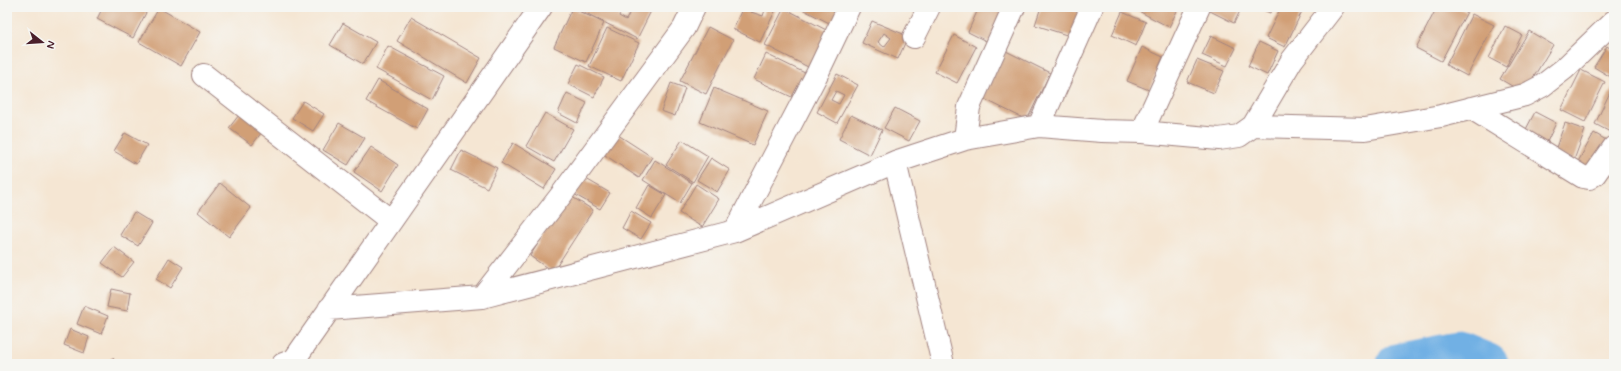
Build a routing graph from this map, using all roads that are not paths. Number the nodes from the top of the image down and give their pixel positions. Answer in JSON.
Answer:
{"nodes":[{"id":1,"x":541,"y":7,"type":"edge"},
{"id":2,"x":694,"y":7,"type":"edge"},
{"id":3,"x":849,"y":7,"type":"edge"},
{"id":4,"x":929,"y":7,"type":"edge"},
{"id":5,"x":1014,"y":7,"type":"edge"},
{"id":6,"x":1092,"y":7,"type":"edge"},
{"id":7,"x":1199,"y":7,"type":"edge"},
{"id":8,"x":1333,"y":7,"type":"edge"},
{"id":9,"x":1612,"y":7,"type":"edge"},
{"id":10,"x":1614,"y":9,"type":"edge"},
{"id":11,"x":1614,"y":21,"type":"edge"},
{"id":12,"x":914,"y":37,"type":"dead end"},
{"id":13,"x":204,"y":75,"type":"dead end"},
{"id":14,"x":1471,"y":108,"type":"junction"},
{"id":15,"x":1039,"y":126,"type":"junction"},
{"id":16,"x":1253,"y":126,"type":"junction"},
{"id":17,"x":1142,"y":132,"type":"junction"},
{"id":18,"x":965,"y":139,"type":"junction"},
{"id":19,"x":1614,"y":147,"type":"edge"},
{"id":20,"x":895,"y":162,"type":"junction"},
{"id":21,"x":391,"y":221,"type":"junction"},
{"id":22,"x":735,"y":231,"type":"junction"},
{"id":23,"x":482,"y":297,"type":"junction"},
{"id":24,"x":330,"y":309,"type":"junction"},
{"id":25,"x":941,"y":358,"type":"edge"},
{"id":26,"x":283,"y":364,"type":"edge"}],
"edges":[{"from":1,"to":21,"type":"street"},
{"from":2,"to":23,"type":"street"},
{"from":3,"to":22,"type":"street"},
{"from":4,"to":12,"type":"street"},
{"from":5,"to":18,"type":"street"},
{"from":6,"to":15,"type":"street"},
{"from":7,"to":17,"type":"street"},
{"from":8,"to":16,"type":"street"},
{"from":9,"to":10,"type":"street"},
{"from":11,"to":14,"type":"street"},
{"from":13,"to":21,"type":"street"},
{"from":14,"to":16,"type":"street"},
{"from":14,"to":19,"type":"street"},
{"from":15,"to":17,"type":"street"},
{"from":15,"to":18,"type":"street"},
{"from":16,"to":17,"type":"street"},
{"from":18,"to":20,"type":"street"},
{"from":20,"to":22,"type":"street"},
{"from":20,"to":25,"type":"street"},
{"from":21,"to":24,"type":"street"},
{"from":22,"to":23,"type":"street"},
{"from":23,"to":24,"type":"street"},
{"from":24,"to":26,"type":"street"}]}
